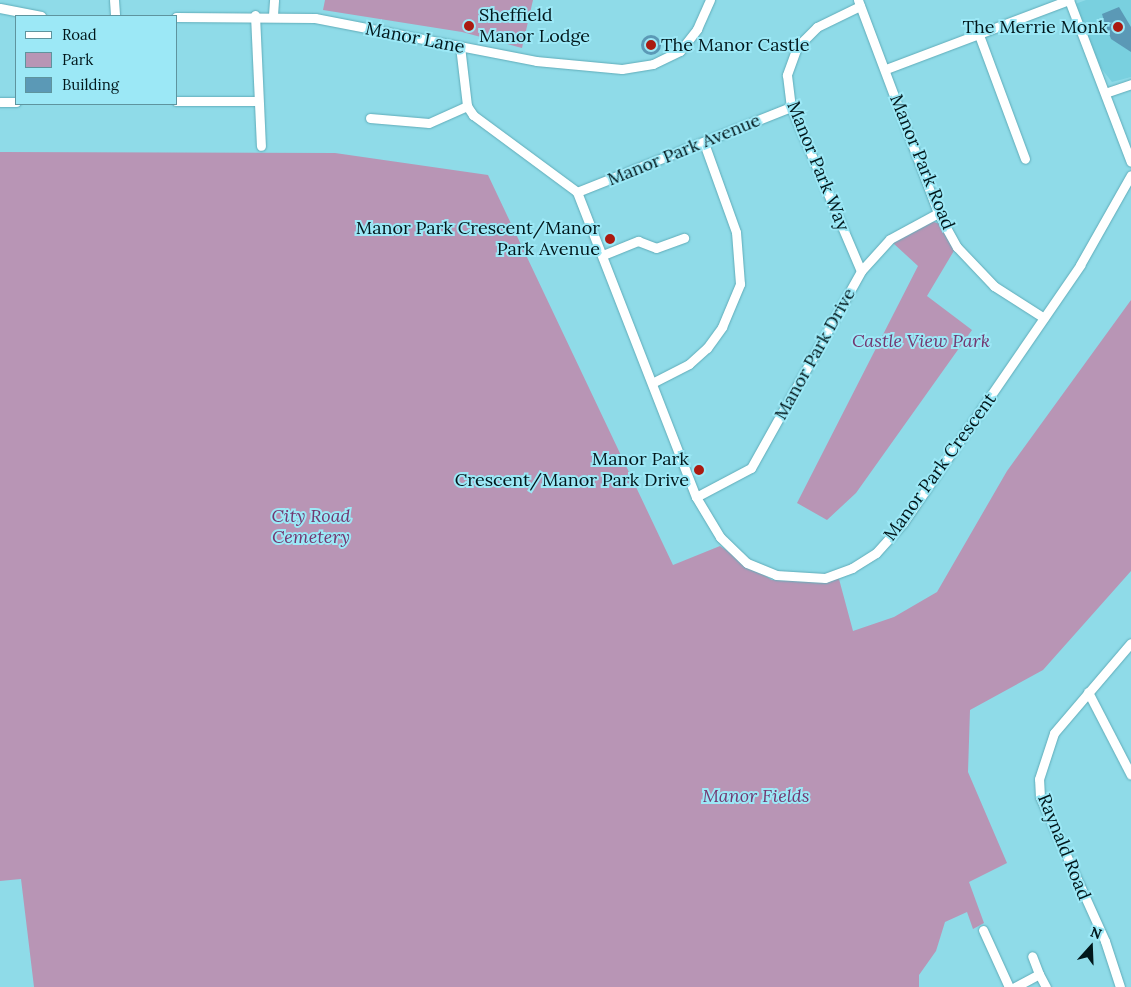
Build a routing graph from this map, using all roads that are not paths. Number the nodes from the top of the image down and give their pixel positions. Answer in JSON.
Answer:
{"nodes":[{"id":1,"x":114,"y":0,"type":"edge"},
{"id":2,"x":274,"y":0,"type":"edge"},
{"id":3,"x":710,"y":0,"type":"edge"},
{"id":4,"x":1069,"y":0,"type":"edge"},
{"id":5,"x":859,"y":3,"type":"edge"},
{"id":6,"x":0,"y":8,"type":"edge"},
{"id":7,"x":36,"y":15,"type":"edge"},
{"id":8,"x":115,"y":15,"type":"edge"},
{"id":9,"x":255,"y":15,"type":"junction"},
{"id":10,"x":273,"y":15,"type":"junction"},
{"id":11,"x":178,"y":17,"type":"edge"},
{"id":12,"x":978,"y":35,"type":"junction"},
{"id":13,"x":460,"y":46,"type":"junction"},
{"id":14,"x":886,"y":70,"type":"junction"},
{"id":15,"x":1131,"y":84,"type":"edge"},
{"id":16,"x":1105,"y":93,"type":"junction"},
{"id":17,"x":258,"y":101,"type":"junction"},
{"id":18,"x":0,"y":102,"type":"edge"},
{"id":19,"x":15,"y":102,"type":"edge"},
{"id":20,"x":178,"y":102,"type":"edge"},
{"id":21,"x":467,"y":106,"type":"junction"},
{"id":22,"x":791,"y":107,"type":"junction"},
{"id":23,"x":370,"y":118,"type":"dead end"},
{"id":24,"x":704,"y":142,"type":"junction"},
{"id":25,"x":261,"y":146,"type":"dead end"},
{"id":26,"x":1025,"y":159,"type":"dead end"},
{"id":27,"x":1131,"y":162,"type":"edge"},
{"id":28,"x":1131,"y":175,"type":"edge"},
{"id":29,"x":577,"y":192,"type":"junction"},
{"id":30,"x":938,"y":213,"type":"junction"},
{"id":31,"x":684,"y":238,"type":"dead end"},
{"id":32,"x":602,"y":255,"type":"junction"},
{"id":33,"x":861,"y":271,"type":"junction"},
{"id":34,"x":1044,"y":318,"type":"junction"},
{"id":35,"x":654,"y":382,"type":"junction"},
{"id":36,"x":696,"y":497,"type":"junction"},
{"id":37,"x":1131,"y":643,"type":"edge"},
{"id":38,"x":1088,"y":692,"type":"junction"},
{"id":39,"x":1131,"y":774,"type":"edge"},
{"id":40,"x":983,"y":930,"type":"dead end"},
{"id":41,"x":1032,"y":956,"type":"dead end"},
{"id":42,"x":1039,"y":974,"type":"junction"},
{"id":43,"x":1009,"y":987,"type":"edge"},
{"id":44,"x":1015,"y":987,"type":"edge"},
{"id":45,"x":1046,"y":987,"type":"edge"},
{"id":46,"x":1120,"y":987,"type":"edge"}],
"edges":[{"from":1,"to":8,"type":"street"},
{"from":2,"to":10,"type":"street"},
{"from":3,"to":13,"type":"street","name":"Manor Lane"},
{"from":4,"to":12,"type":"street"},
{"from":4,"to":16,"type":"street"},
{"from":5,"to":14,"type":"street","name":"Manor Park Road"},
{"from":5,"to":22,"type":"street","name":"Manor Park Way"},
{"from":6,"to":7,"type":"street"},
{"from":9,"to":10,"type":"street","name":"Manor Lane"},
{"from":9,"to":11,"type":"street","name":"Manor Lane"},
{"from":9,"to":17,"type":"street"},
{"from":10,"to":13,"type":"street","name":"Manor Lane"},
{"from":12,"to":14,"type":"street"},
{"from":12,"to":26,"type":"street"},
{"from":13,"to":21,"type":"street"},
{"from":14,"to":30,"type":"street","name":"Manor Park Road"},
{"from":15,"to":16,"type":"street"},
{"from":16,"to":27,"type":"street"},
{"from":17,"to":20,"type":"street"},
{"from":17,"to":25,"type":"street"},
{"from":18,"to":19,"type":"street"},
{"from":21,"to":23,"type":"street"},
{"from":21,"to":29,"type":"street"},
{"from":22,"to":24,"type":"street","name":"Manor Park Avenue"},
{"from":22,"to":33,"type":"street","name":"Manor Park Way"},
{"from":24,"to":29,"type":"street","name":"Manor Park Avenue"},
{"from":24,"to":35,"type":"street"},
{"from":28,"to":34,"type":"street","name":"Manor Park Crescent"},
{"from":29,"to":32,"type":"street","name":"Manor Park Crescent"},
{"from":30,"to":33,"type":"street","name":"Manor Park Drive"},
{"from":30,"to":34,"type":"street","name":"Manor Park Road"},
{"from":31,"to":32,"type":"street"},
{"from":32,"to":35,"type":"street","name":"Manor Park Crescent"},
{"from":33,"to":36,"type":"street","name":"Manor Park Drive"},
{"from":34,"to":36,"type":"street","name":"Manor Park Crescent"},
{"from":35,"to":36,"type":"street","name":"Manor Park Crescent"},
{"from":37,"to":38,"type":"street","name":"Raynald Road"},
{"from":38,"to":39,"type":"street"},
{"from":38,"to":46,"type":"street","name":"Raynald Road"},
{"from":40,"to":43,"type":"street"},
{"from":41,"to":42,"type":"street"},
{"from":42,"to":44,"type":"street"},
{"from":42,"to":45,"type":"street"}]}
